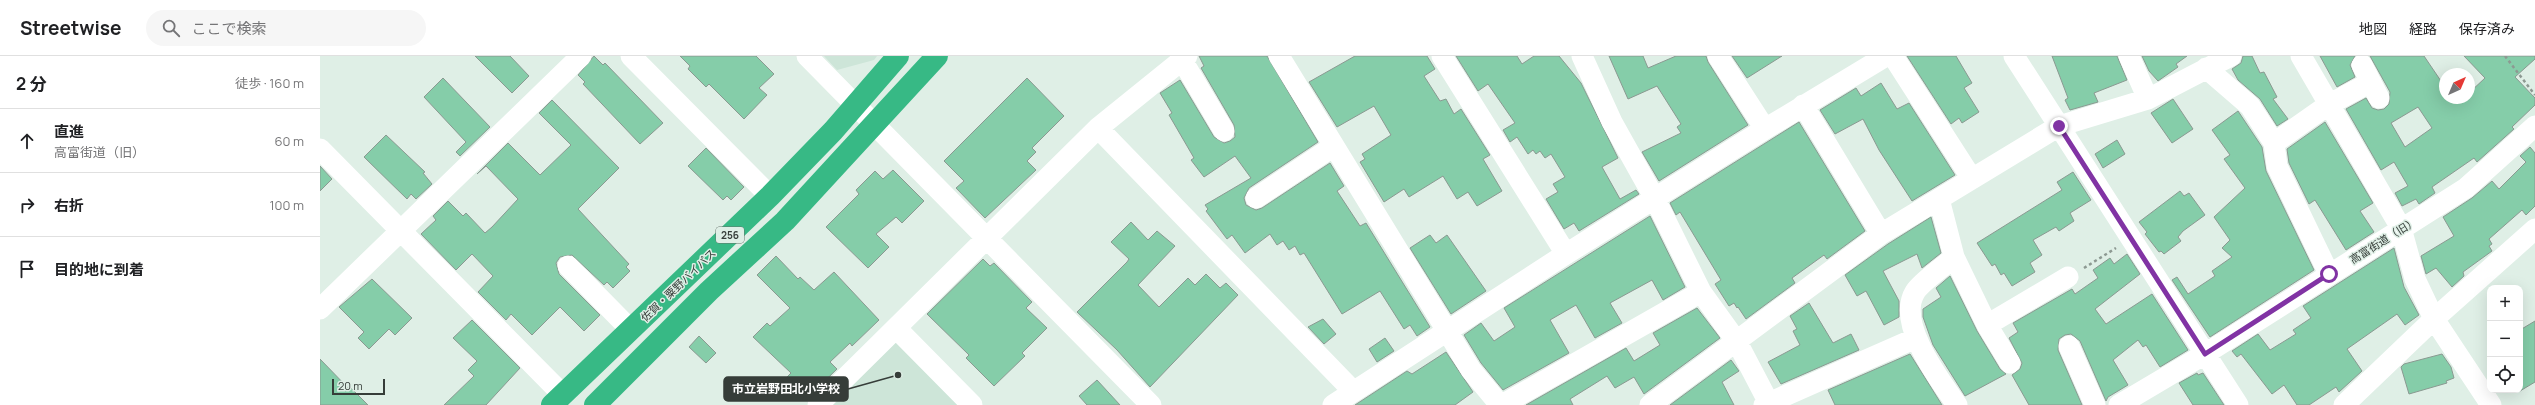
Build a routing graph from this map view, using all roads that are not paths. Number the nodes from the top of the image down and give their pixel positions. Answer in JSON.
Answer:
{"nodes":[{"id":1,"x":581,"y":56,"type":"edge"},
{"id":2,"x":631,"y":56,"type":"edge"},
{"id":3,"x":807,"y":56,"type":"edge"},
{"id":4,"x":898,"y":56,"type":"edge"},
{"id":5,"x":937,"y":56,"type":"edge"},
{"id":6,"x":1279,"y":56,"type":"edge"},
{"id":7,"x":1442,"y":56,"type":"edge"},
{"id":8,"x":1582,"y":56,"type":"edge"},
{"id":9,"x":1718,"y":56,"type":"edge"},
{"id":10,"x":1886,"y":56,"type":"edge"},
{"id":11,"x":1893,"y":56,"type":"edge"},
{"id":12,"x":2014,"y":56,"type":"edge"},
{"id":13,"x":2129,"y":56,"type":"edge"},
{"id":14,"x":2231,"y":56,"type":"edge"},
{"id":15,"x":2301,"y":56,"type":"edge"},
{"id":16,"x":1184,"y":58,"type":"edge"},
{"id":17,"x":2206,"y":68,"type":"junction"},
{"id":18,"x":2371,"y":82,"type":"dead end"},
{"id":19,"x":2148,"y":99,"type":"junction"},
{"id":20,"x":855,"y":105,"type":"junction"},
{"id":21,"x":1803,"y":105,"type":"junction"},
{"id":22,"x":2328,"y":105,"type":"junction"},
{"id":23,"x":876,"y":126,"type":"junction"},
{"id":24,"x":2059,"y":126,"type":"junction"},
{"id":25,"x":2535,"y":126,"type":"edge"},
{"id":26,"x":1098,"y":128,"type":"junction"},
{"id":27,"x":1764,"y":129,"type":"junction"},
{"id":28,"x":1224,"y":131,"type":"dead end"},
{"id":29,"x":2274,"y":143,"type":"junction"},
{"id":30,"x":1334,"y":146,"type":"junction"},
{"id":31,"x":320,"y":149,"type":"edge"},
{"id":32,"x":1972,"y":179,"type":"junction"},
{"id":33,"x":770,"y":196,"type":"junction"},
{"id":34,"x":1256,"y":198,"type":"dead end"},
{"id":35,"x":1655,"y":199,"type":"junction"},
{"id":36,"x":1939,"y":199,"type":"junction"},
{"id":37,"x":2401,"y":228,"type":"junction"},
{"id":38,"x":2535,"y":228,"type":"edge"},
{"id":39,"x":402,"y":230,"type":"junction"},
{"id":40,"x":1881,"y":234,"type":"junction"},
{"id":41,"x":986,"y":238,"type":"junction"},
{"id":42,"x":1566,"y":254,"type":"junction"},
{"id":43,"x":1954,"y":257,"type":"junction"},
{"id":44,"x":568,"y":266,"type":"dead end"},
{"id":45,"x":2329,"y":274,"type":"junction"},
{"id":46,"x":2068,"y":277,"type":"road end"},
{"id":47,"x":1701,"y":292,"type":"junction"},
{"id":48,"x":320,"y":309,"type":"edge"},
{"id":49,"x":2434,"y":319,"type":"junction"},
{"id":50,"x":1987,"y":325,"type":"junction"},
{"id":51,"x":897,"y":329,"type":"junction"},
{"id":52,"x":631,"y":330,"type":"junction"},
{"id":53,"x":1446,"y":330,"type":"junction"},
{"id":54,"x":1916,"y":338,"type":"junction"},
{"id":55,"x":1736,"y":342,"type":"junction"},
{"id":56,"x":2069,"y":346,"type":"dead end"},
{"id":57,"x":2205,"y":354,"type":"junction"},
{"id":58,"x":2010,"y":363,"type":"dead end"},
{"id":59,"x":1353,"y":391,"type":"junction"},
{"id":60,"x":558,"y":400,"type":"edge"},
{"id":61,"x":1768,"y":404,"type":"edge"},
{"id":62,"x":596,"y":405,"type":"edge"},
{"id":63,"x":818,"y":405,"type":"edge"},
{"id":64,"x":972,"y":405,"type":"edge"},
{"id":65,"x":1151,"y":405,"type":"edge"},
{"id":66,"x":1333,"y":405,"type":"edge"},
{"id":67,"x":1501,"y":405,"type":"edge"},
{"id":68,"x":1650,"y":405,"type":"edge"},
{"id":69,"x":1957,"y":405,"type":"edge"},
{"id":70,"x":2095,"y":405,"type":"edge"},
{"id":71,"x":2119,"y":405,"type":"edge"},
{"id":72,"x":2238,"y":405,"type":"edge"},
{"id":73,"x":2344,"y":405,"type":"edge"},
{"id":74,"x":2491,"y":405,"type":"edge"}],
"edges":[{"from":1,"to":39,"type":"street"},
{"from":2,"to":33,"type":"street"},
{"from":3,"to":20,"type":"street"},
{"from":4,"to":20,"type":"highway","name":"佐賀・粟野バイパス","number":"256"},
{"from":5,"to":23,"type":"highway","number":"256"},
{"from":6,"to":30,"type":"street"},
{"from":7,"to":42,"type":"street"},
{"from":8,"to":35,"type":"street"},
{"from":9,"to":27,"type":"street"},
{"from":10,"to":21,"type":"street"},
{"from":11,"to":32,"type":"street"},
{"from":12,"to":24,"type":"street"},
{"from":13,"to":19,"type":"street"},
{"from":14,"to":17,"type":"street"},
{"from":15,"to":22,"type":"street"},
{"from":16,"to":26,"type":"street"},
{"from":16,"to":28,"type":"street"},
{"from":17,"to":19,"type":"street"},
{"from":17,"to":29,"type":"street"},
{"from":18,"to":22,"type":"street"},
{"from":19,"to":24,"type":"street"},
{"from":20,"to":23,"type":"street"},
{"from":20,"to":33,"type":"highway","name":"佐賀・粟野バイパス","number":"256"},
{"from":21,"to":27,"type":"street"},
{"from":21,"to":40,"type":"street"},
{"from":22,"to":29,"type":"street"},
{"from":22,"to":37,"type":"street"},
{"from":23,"to":41,"type":"street"},
{"from":23,"to":62,"type":"highway","number":"256"},
{"from":24,"to":32,"type":"street"},
{"from":24,"to":57,"type":"street"},
{"from":25,"to":37,"type":"street","name":"高富街道（旧）"},
{"from":26,"to":41,"type":"street"},
{"from":26,"to":59,"type":"street"},
{"from":27,"to":35,"type":"street"},
{"from":29,"to":45,"type":"street"},
{"from":30,"to":34,"type":"street"},
{"from":30,"to":53,"type":"street"},
{"from":31,"to":39,"type":"street"},
{"from":32,"to":36,"type":"street"},
{"from":33,"to":52,"type":"highway","name":"佐賀・粟野バイパス","number":"256"},
{"from":35,"to":42,"type":"street"},
{"from":35,"to":47,"type":"street"},
{"from":36,"to":40,"type":"street"},
{"from":36,"to":43,"type":"street"},
{"from":37,"to":45,"type":"street","name":"高富街道（旧）"},
{"from":37,"to":49,"type":"street"},
{"from":38,"to":49,"type":"street"},
{"from":39,"to":48,"type":"street"},
{"from":39,"to":60,"type":"street"},
{"from":40,"to":55,"type":"street"},
{"from":41,"to":51,"type":"street"},
{"from":41,"to":65,"type":"street"},
{"from":42,"to":53,"type":"street"},
{"from":43,"to":50,"type":"street"},
{"from":43,"to":54,"type":"street"},
{"from":44,"to":52,"type":"street"},
{"from":45,"to":57,"type":"street","name":"高富街道（旧）"},
{"from":46,"to":50,"type":"street"},
{"from":47,"to":55,"type":"street"},
{"from":47,"to":67,"type":"street"},
{"from":49,"to":73,"type":"street"},
{"from":49,"to":74,"type":"street"},
{"from":50,"to":58,"type":"street"},
{"from":51,"to":63,"type":"street"},
{"from":51,"to":64,"type":"street"},
{"from":52,"to":60,"type":"highway","name":"佐賀・粟野バイパス","number":"256"},
{"from":53,"to":59,"type":"street"},
{"from":53,"to":67,"type":"street"},
{"from":54,"to":61,"type":"street"},
{"from":54,"to":69,"type":"street"},
{"from":55,"to":61,"type":"street"},
{"from":55,"to":68,"type":"street"},
{"from":56,"to":70,"type":"street"},
{"from":57,"to":71,"type":"street","name":"高富街道（旧）"},
{"from":57,"to":72,"type":"street"},
{"from":59,"to":66,"type":"street"}]}
